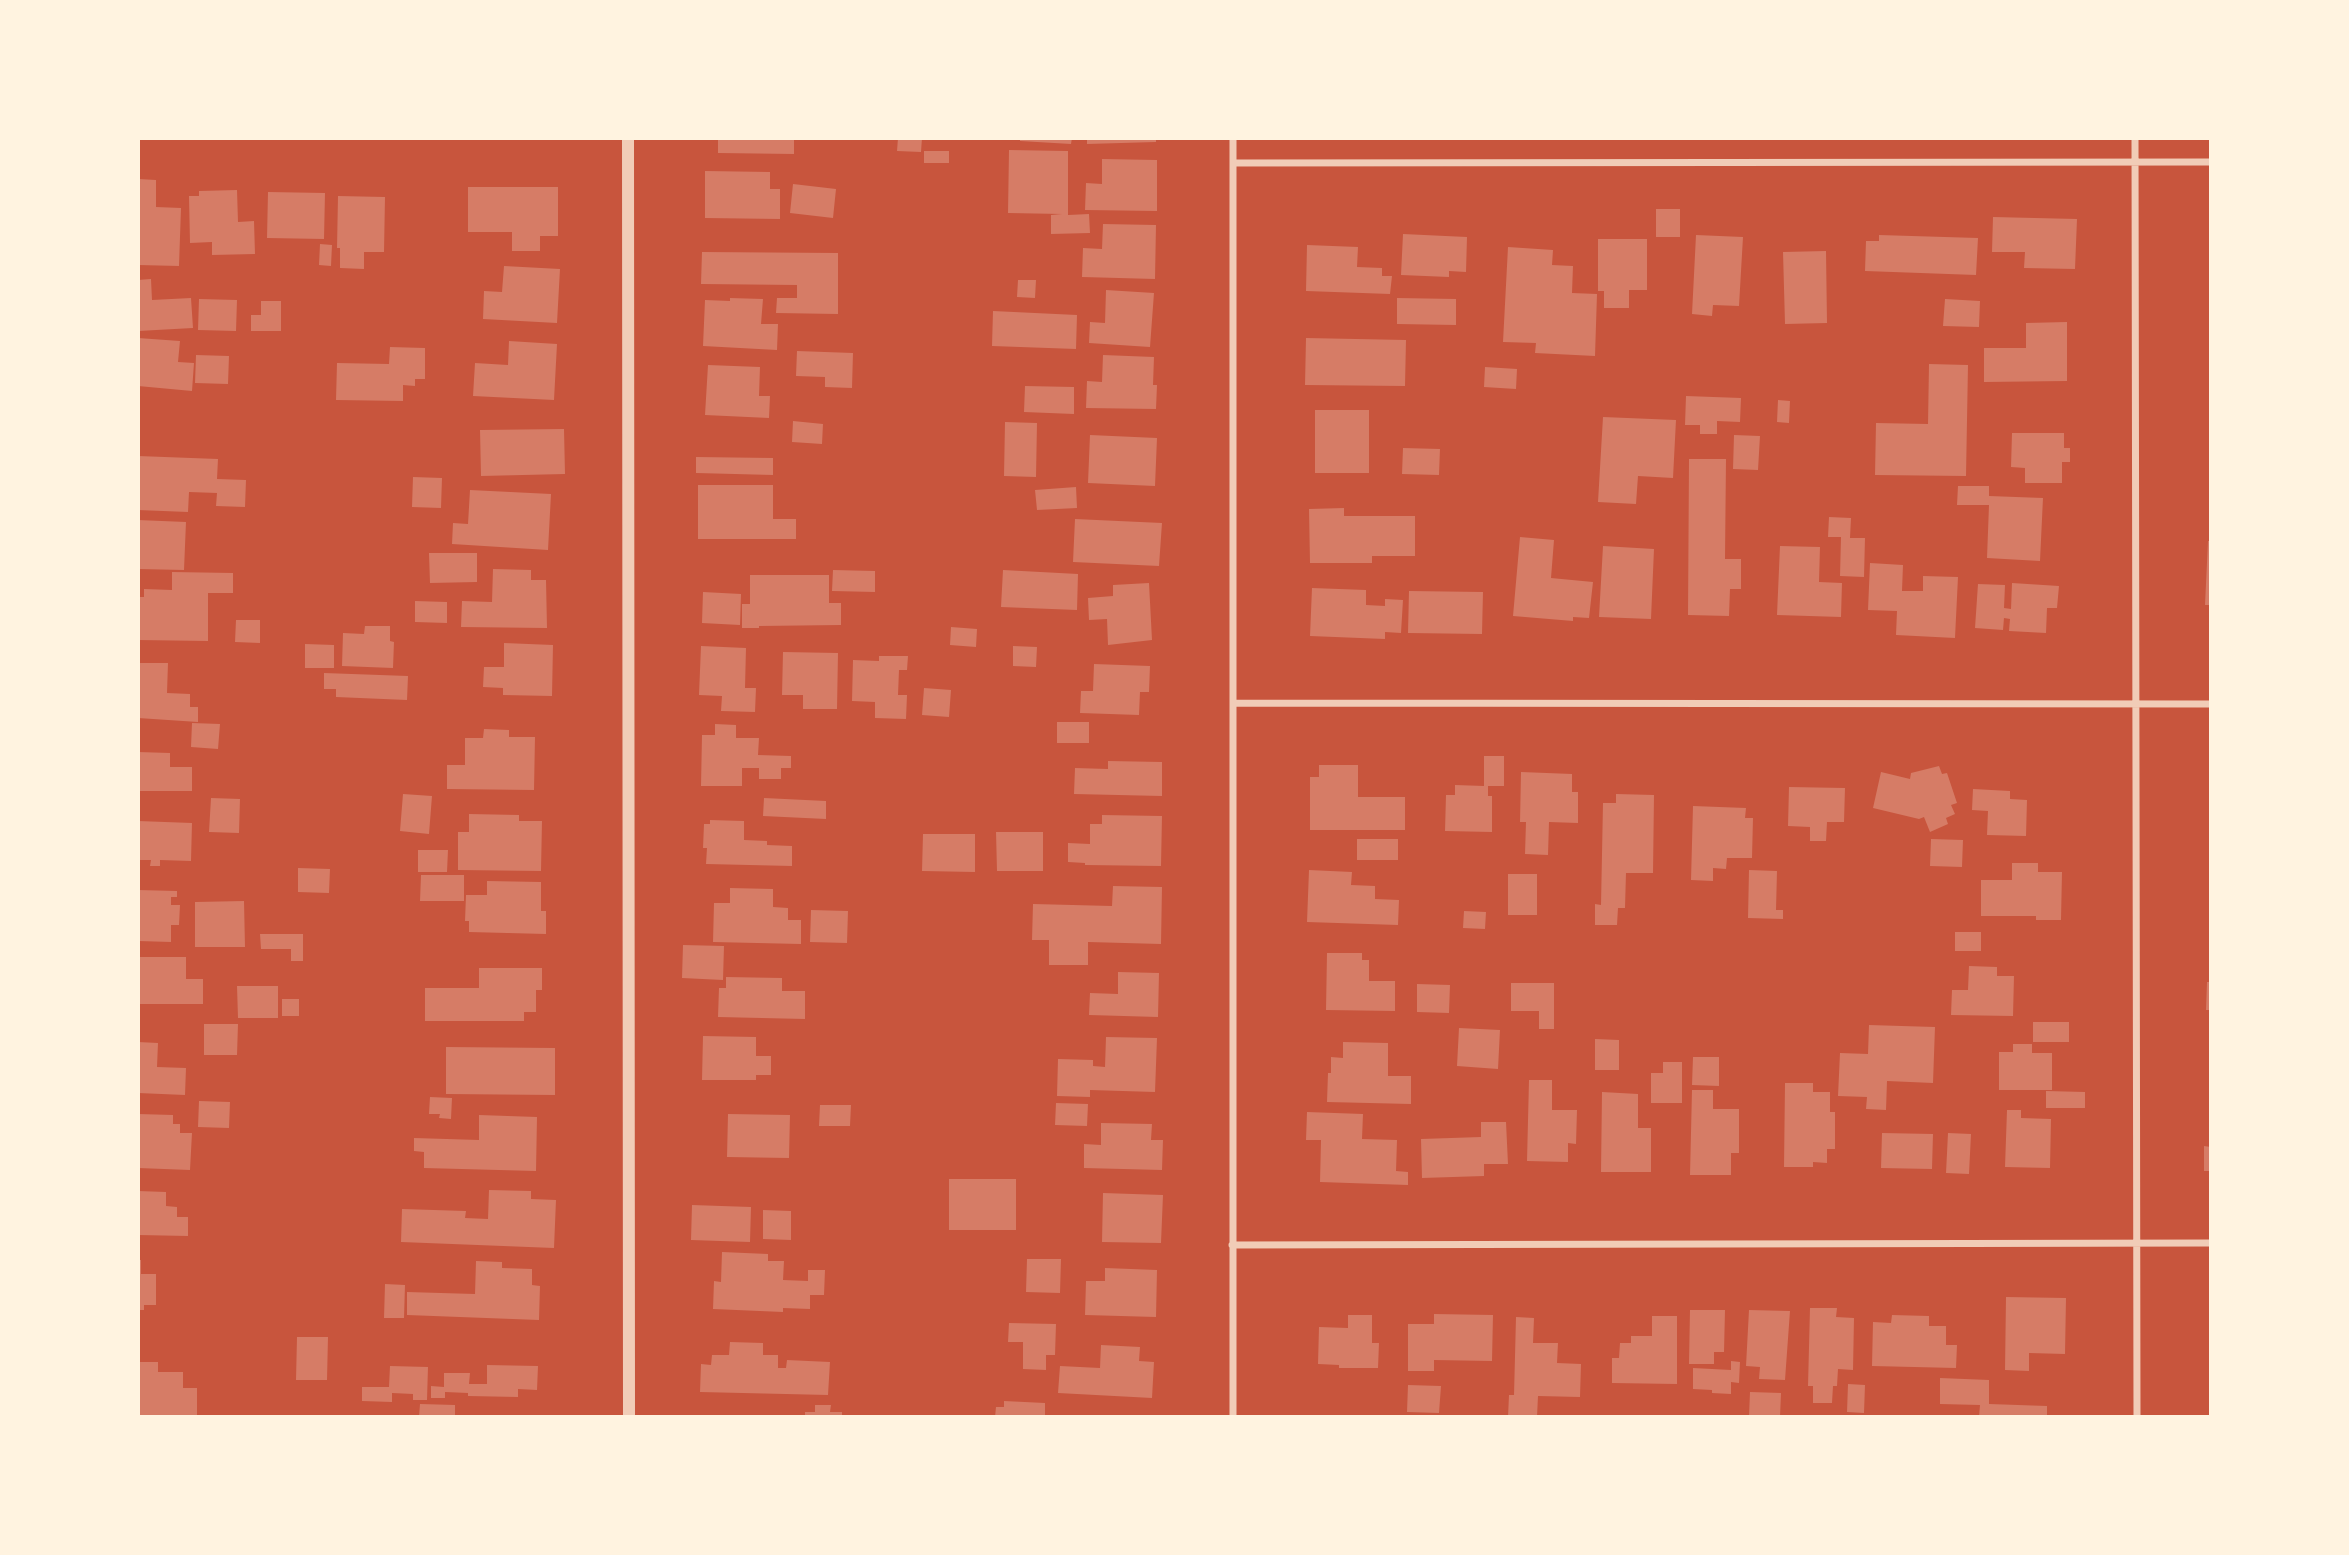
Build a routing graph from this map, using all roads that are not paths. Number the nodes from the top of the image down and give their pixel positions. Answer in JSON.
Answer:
{"nodes":[{"id":1,"x":628,"y":138,"type":"edge"},
{"id":2,"x":1233,"y":138,"type":"edge"},
{"id":3,"x":2135,"y":138,"type":"edge"},
{"id":4,"x":2135,"y":162,"type":"junction"},
{"id":5,"x":2211,"y":162,"type":"edge"},
{"id":6,"x":1233,"y":163,"type":"junction"},
{"id":7,"x":1233,"y":703,"type":"junction"},
{"id":8,"x":2135,"y":703,"type":"junction"},
{"id":9,"x":2211,"y":704,"type":"edge"},
{"id":10,"x":2137,"y":1244,"type":"junction"},
{"id":11,"x":2211,"y":1244,"type":"edge"},
{"id":12,"x":1232,"y":1245,"type":"junction"},
{"id":13,"x":629,"y":1417,"type":"edge"},
{"id":14,"x":1233,"y":1417,"type":"edge"},
{"id":15,"x":2137,"y":1417,"type":"edge"}],
"edges":[{"from":1,"to":13,"type":"street"},
{"from":2,"to":6,"type":"street"},
{"from":3,"to":4,"type":"street"},
{"from":4,"to":5,"type":"street"},
{"from":4,"to":6,"type":"street"},
{"from":4,"to":8,"type":"street"},
{"from":6,"to":7,"type":"street"},
{"from":7,"to":8,"type":"street"},
{"from":7,"to":12,"type":"street"},
{"from":8,"to":9,"type":"street"},
{"from":8,"to":10,"type":"street"},
{"from":10,"to":11,"type":"street"},
{"from":10,"to":12,"type":"street"},
{"from":10,"to":15,"type":"street"},
{"from":12,"to":14,"type":"street"}]}
